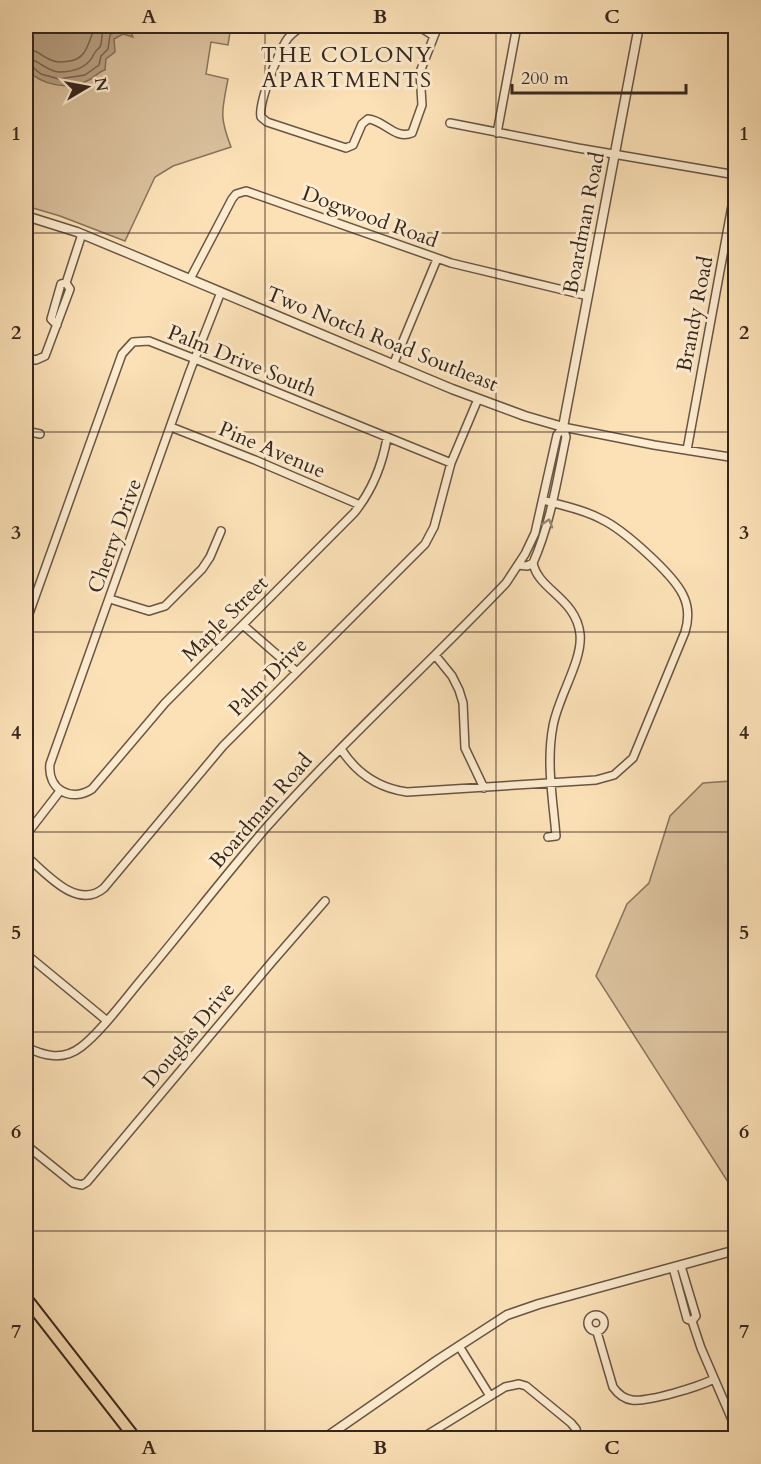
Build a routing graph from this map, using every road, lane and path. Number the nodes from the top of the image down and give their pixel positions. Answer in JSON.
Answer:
{"nodes":[{"id":1,"x":303,"y":26,"type":"edge"},
{"id":2,"x":418,"y":26,"type":"edge"},
{"id":3,"x":438,"y":26,"type":"edge"},
{"id":4,"x":517,"y":26,"type":"edge"},
{"id":5,"x":639,"y":26,"type":"edge"},
{"id":6,"x":434,"y":36,"type":"junction"},
{"id":7,"x":450,"y":123,"type":"dead end"},
{"id":8,"x":497,"y":133,"type":"junction"},
{"id":9,"x":615,"y":155,"type":"junction"},
{"id":10,"x":735,"y":175,"type":"edge"},
{"id":11,"x":735,"y":184,"type":"edge"},
{"id":12,"x":26,"y":216,"type":"edge"},
{"id":13,"x":82,"y":234,"type":"junction"},
{"id":14,"x":437,"y":259,"type":"junction"},
{"id":15,"x":190,"y":279,"type":"junction"},
{"id":16,"x":221,"y":292,"type":"junction"},
{"id":17,"x":588,"y":296,"type":"junction"},
{"id":18,"x":26,"y":358,"type":"edge"},
{"id":19,"x":195,"y":358,"type":"junction"},
{"id":20,"x":393,"y":365,"type":"junction"},
{"id":21,"x":478,"y":399,"type":"junction"},
{"id":22,"x":171,"y":427,"type":"junction"},
{"id":23,"x":563,"y":427,"type":"junction"},
{"id":24,"x":26,"y":431,"type":"edge"},
{"id":25,"x":40,"y":434,"type":"dead end"},
{"id":26,"x":387,"y":438,"type":"junction"},
{"id":27,"x":687,"y":450,"type":"junction"},
{"id":28,"x":735,"y":458,"type":"edge"},
{"id":29,"x":451,"y":463,"type":"junction"},
{"id":30,"x":543,"y":500,"type":"junction"},
{"id":31,"x":554,"y":503,"type":"junction"},
{"id":32,"x":360,"y":505,"type":"junction"},
{"id":33,"x":221,"y":531,"type":"dead end"},
{"id":34,"x":533,"y":563,"type":"junction"},
{"id":35,"x":518,"y":565,"type":"junction"},
{"id":36,"x":110,"y":598,"type":"junction"},
{"id":37,"x":26,"y":622,"type":"edge"},
{"id":38,"x":243,"y":625,"type":"junction"},
{"id":39,"x":435,"y":654,"type":"junction"},
{"id":40,"x":297,"y":672,"type":"junction"},
{"id":41,"x":341,"y":749,"type":"junction"},
{"id":42,"x":552,"y":784,"type":"junction"},
{"id":43,"x":484,"y":788,"type":"junction"},
{"id":44,"x":60,"y":791,"type":"junction"},
{"id":45,"x":26,"y":835,"type":"edge"},
{"id":46,"x":548,"y":837,"type":"dead end"},
{"id":47,"x":26,"y":856,"type":"edge"},
{"id":48,"x":325,"y":901,"type":"dead end"},
{"id":49,"x":26,"y":954,"type":"edge"},
{"id":50,"x":106,"y":1020,"type":"junction"},
{"id":51,"x":26,"y":1047,"type":"edge"},
{"id":52,"x":26,"y":1145,"type":"edge"},
{"id":53,"x":735,"y":1250,"type":"edge"},
{"id":54,"x":677,"y":1267,"type":"junction"},
{"id":55,"x":26,"y":1298,"type":"edge"},
{"id":56,"x":597,"y":1332,"type":"dead end"},
{"id":57,"x":459,"y":1346,"type":"junction"},
{"id":58,"x":714,"y":1379,"type":"junction"},
{"id":59,"x":490,"y":1396,"type":"junction"},
{"id":60,"x":735,"y":1429,"type":"edge"},
{"id":61,"x":135,"y":1438,"type":"edge"},
{"id":62,"x":325,"y":1438,"type":"edge"},
{"id":63,"x":422,"y":1438,"type":"edge"},
{"id":64,"x":578,"y":1438,"type":"edge"}],
"edges":[{"from":1,"to":6,"type":"street"},
{"from":2,"to":6,"type":"street"},
{"from":3,"to":6,"type":"street"},
{"from":4,"to":8,"type":"street"},
{"from":5,"to":9,"type":"street","name":"Boardman Road"},
{"from":7,"to":8,"type":"street"},
{"from":8,"to":9,"type":"street"},
{"from":9,"to":10,"type":"street"},
{"from":9,"to":17,"type":"street","name":"Boardman Road"},
{"from":11,"to":27,"type":"street","name":"Brandy Road"},
{"from":12,"to":13,"type":"street","name":"Two Notch Road Southeast"},
{"from":13,"to":15,"type":"street","name":"Two Notch Road Southeast"},
{"from":13,"to":18,"type":"street"},
{"from":14,"to":15,"type":"street","name":"Dogwood Road"},
{"from":14,"to":17,"type":"street","name":"Dogwood Road"},
{"from":14,"to":20,"type":"street"},
{"from":15,"to":16,"type":"street","name":"Two Notch Road Southeast"},
{"from":16,"to":19,"type":"street","name":"Cherry Drive"},
{"from":16,"to":20,"type":"street","name":"Two Notch Road Southeast"},
{"from":17,"to":23,"type":"street","name":"Boardman Road"},
{"from":19,"to":22,"type":"street","name":"Cherry Drive"},
{"from":19,"to":26,"type":"street","name":"Palm Drive South"},
{"from":19,"to":37,"type":"street","name":"Palm Drive South"},
{"from":20,"to":21,"type":"street","name":"Two Notch Road Southeast"},
{"from":21,"to":23,"type":"street","name":"Two Notch Road Southeast"},
{"from":21,"to":29,"type":"street","name":"Palm Drive"},
{"from":22,"to":32,"type":"street","name":"Pine Avenue"},
{"from":22,"to":36,"type":"street","name":"Cherry Drive"},
{"from":23,"to":27,"type":"street","name":"Two Notch Road Southeast"},
{"from":23,"to":30,"type":"street","name":"Boardman Road"},
{"from":23,"to":31,"type":"street","name":"Boardman Road"},
{"from":24,"to":25,"type":"street"},
{"from":26,"to":29,"type":"street","name":"Palm Drive South"},
{"from":26,"to":32,"type":"street","name":"Maple Street"},
{"from":27,"to":28,"type":"street","name":"Two Notch Road Southeast"},
{"from":29,"to":40,"type":"street","name":"Palm Drive"},
{"from":30,"to":31,"type":"street"},
{"from":30,"to":35,"type":"street","name":"Boardman Road"},
{"from":34,"to":31,"type":"street","name":"Boardman Road","one_way":true},
{"from":31,"to":42,"type":"street"},
{"from":32,"to":38,"type":"street","name":"Maple Street"},
{"from":33,"to":36,"type":"street"},
{"from":34,"to":35,"type":"street"},
{"from":34,"to":42,"type":"street"},
{"from":35,"to":39,"type":"street","name":"Boardman Road"},
{"from":36,"to":44,"type":"street","name":"Cherry Drive"},
{"from":38,"to":40,"type":"street"},
{"from":38,"to":44,"type":"street","name":"Maple Street"},
{"from":39,"to":41,"type":"street","name":"Boardman Road"},
{"from":39,"to":43,"type":"street"},
{"from":40,"to":47,"type":"street","name":"Palm Drive"},
{"from":41,"to":43,"type":"street"},
{"from":41,"to":50,"type":"street","name":"Boardman Road"},
{"from":42,"to":43,"type":"street"},
{"from":42,"to":46,"type":"street"},
{"from":44,"to":45,"type":"street"},
{"from":48,"to":52,"type":"street","name":"Douglas Drive"},
{"from":49,"to":50,"type":"street"},
{"from":50,"to":51,"type":"street","name":"Boardman Road"},
{"from":53,"to":54,"type":"street"},
{"from":54,"to":57,"type":"street"},
{"from":54,"to":58,"type":"street"},
{"from":55,"to":61,"type":"main road"},
{"from":56,"to":58,"type":"street"},
{"from":57,"to":59,"type":"street"},
{"from":57,"to":62,"type":"street"},
{"from":58,"to":60,"type":"street"},
{"from":59,"to":63,"type":"street"},
{"from":59,"to":64,"type":"street"}]}
